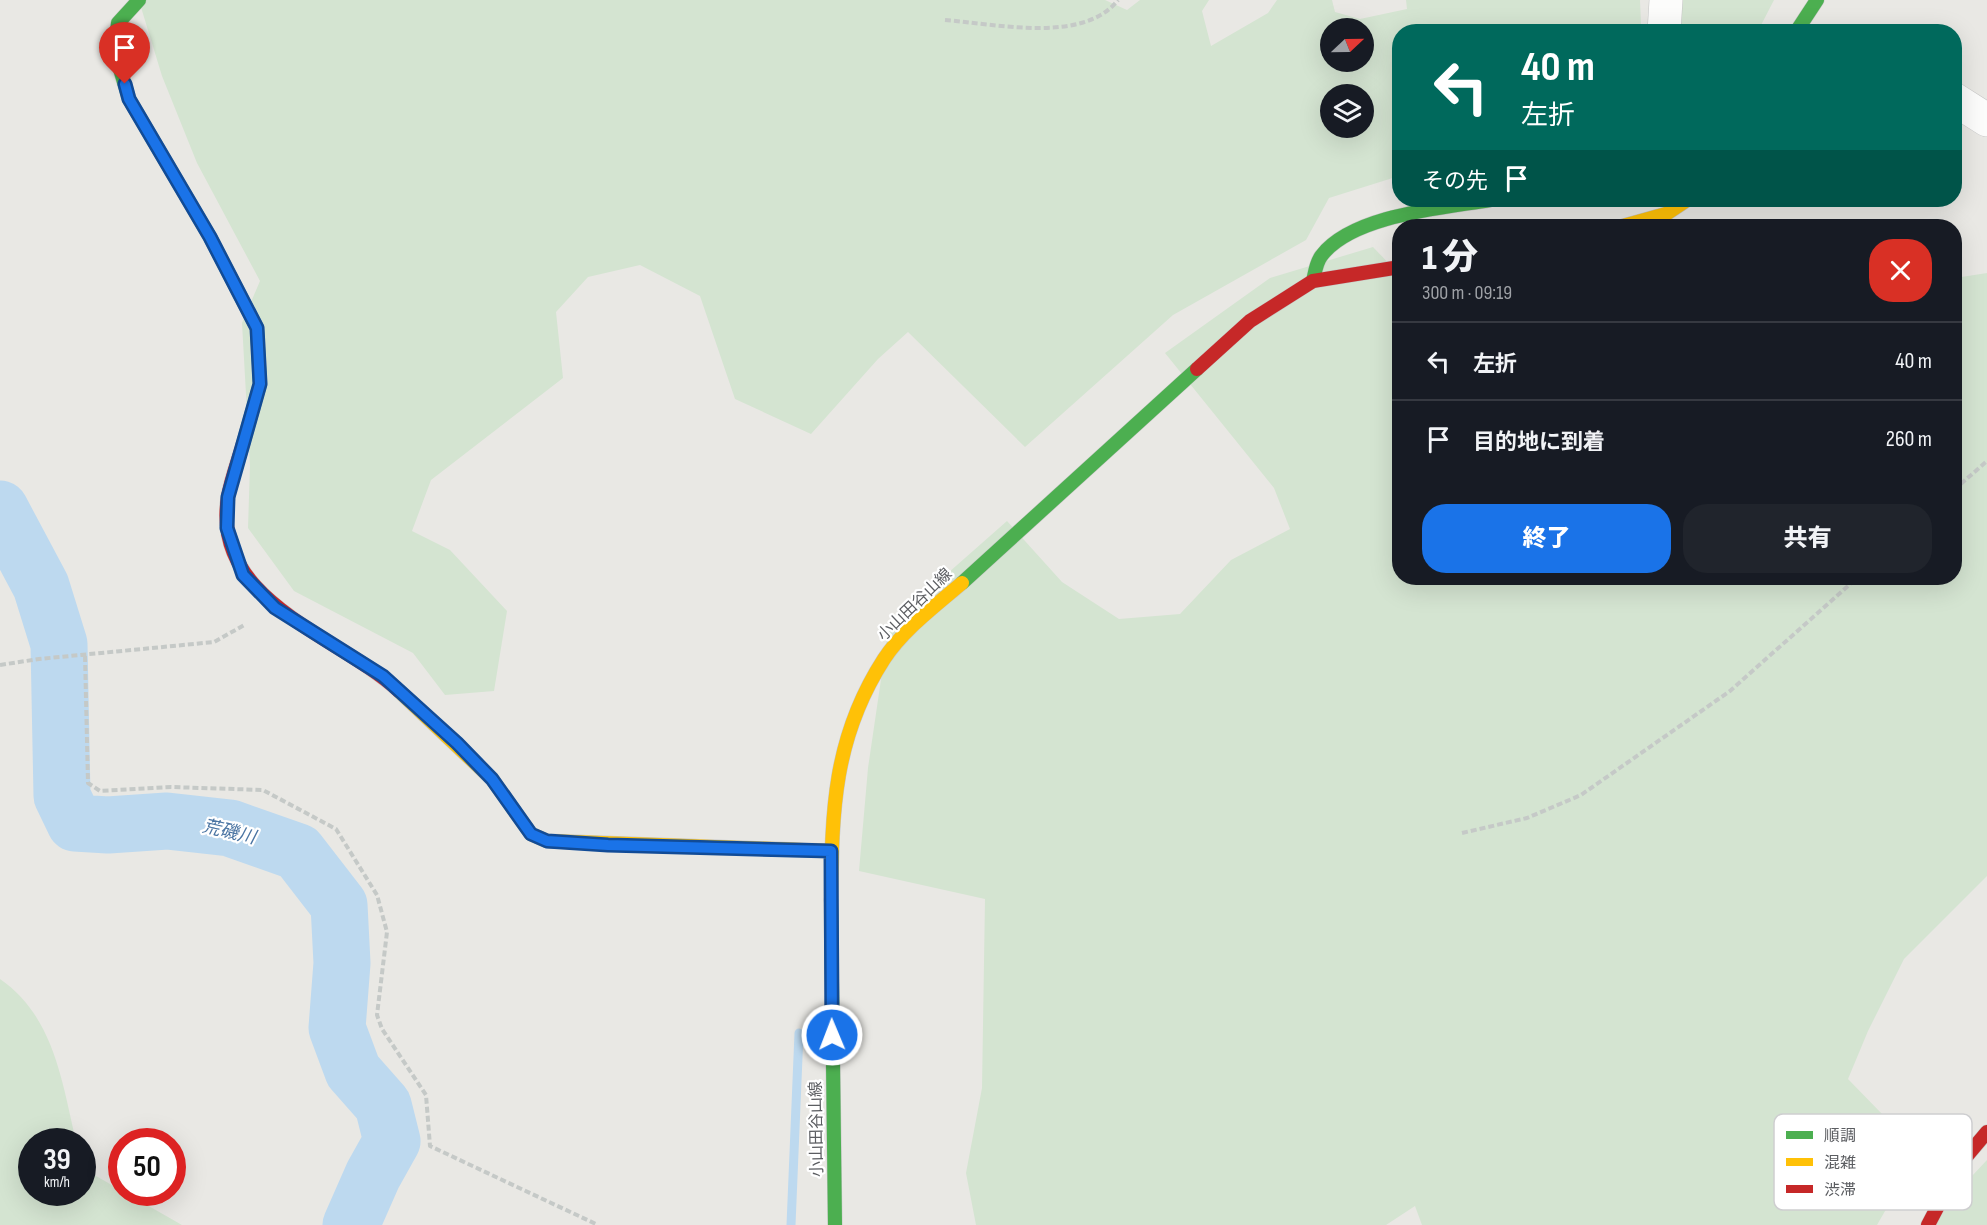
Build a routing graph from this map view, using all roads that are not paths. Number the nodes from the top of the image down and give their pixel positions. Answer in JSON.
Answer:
{"nodes":[{"id":1,"x":139,"y":0,"type":"edge"},
{"id":2,"x":1666,"y":0,"type":"edge"},
{"id":3,"x":1817,"y":0,"type":"edge"},
{"id":4,"x":1664,"y":24,"type":"edge"},
{"id":5,"x":1801,"y":24,"type":"edge"},
{"id":6,"x":1962,"y":104,"type":"edge"},
{"id":7,"x":1987,"y":120,"type":"edge"},
{"id":8,"x":1454,"y":207,"type":"edge"},
{"id":9,"x":1679,"y":207,"type":"edge"},
{"id":10,"x":1395,"y":219,"type":"edge"},
{"id":11,"x":1651,"y":219,"type":"edge"},
{"id":12,"x":1392,"y":220,"type":"edge"},
{"id":13,"x":1392,"y":268,"type":"edge"},
{"id":14,"x":1312,"y":281,"type":"junction"},
{"id":15,"x":831,"y":851,"type":"junction"},
{"id":16,"x":1987,"y":1132,"type":"edge"},
{"id":17,"x":1972,"y":1149,"type":"edge"},
{"id":18,"x":1935,"y":1210,"type":"edge"},
{"id":19,"x":835,"y":1225,"type":"edge"},
{"id":20,"x":1928,"y":1225,"type":"edge"}],
"edges":[{"from":1,"to":15,"type":"street"},
{"from":2,"to":4,"type":"street"},
{"from":3,"to":5,"type":"street"},
{"from":6,"to":7,"type":"street"},
{"from":8,"to":10,"type":"street"},
{"from":9,"to":11,"type":"street"},
{"from":12,"to":14,"type":"street"},
{"from":13,"to":14,"type":"street","name":"小山田谷山線"},
{"from":14,"to":15,"type":"street","name":"小山田谷山線"},
{"from":15,"to":19,"type":"street","name":"小山田谷山線"},
{"from":16,"to":17,"type":"street"},
{"from":18,"to":20,"type":"street"}]}
